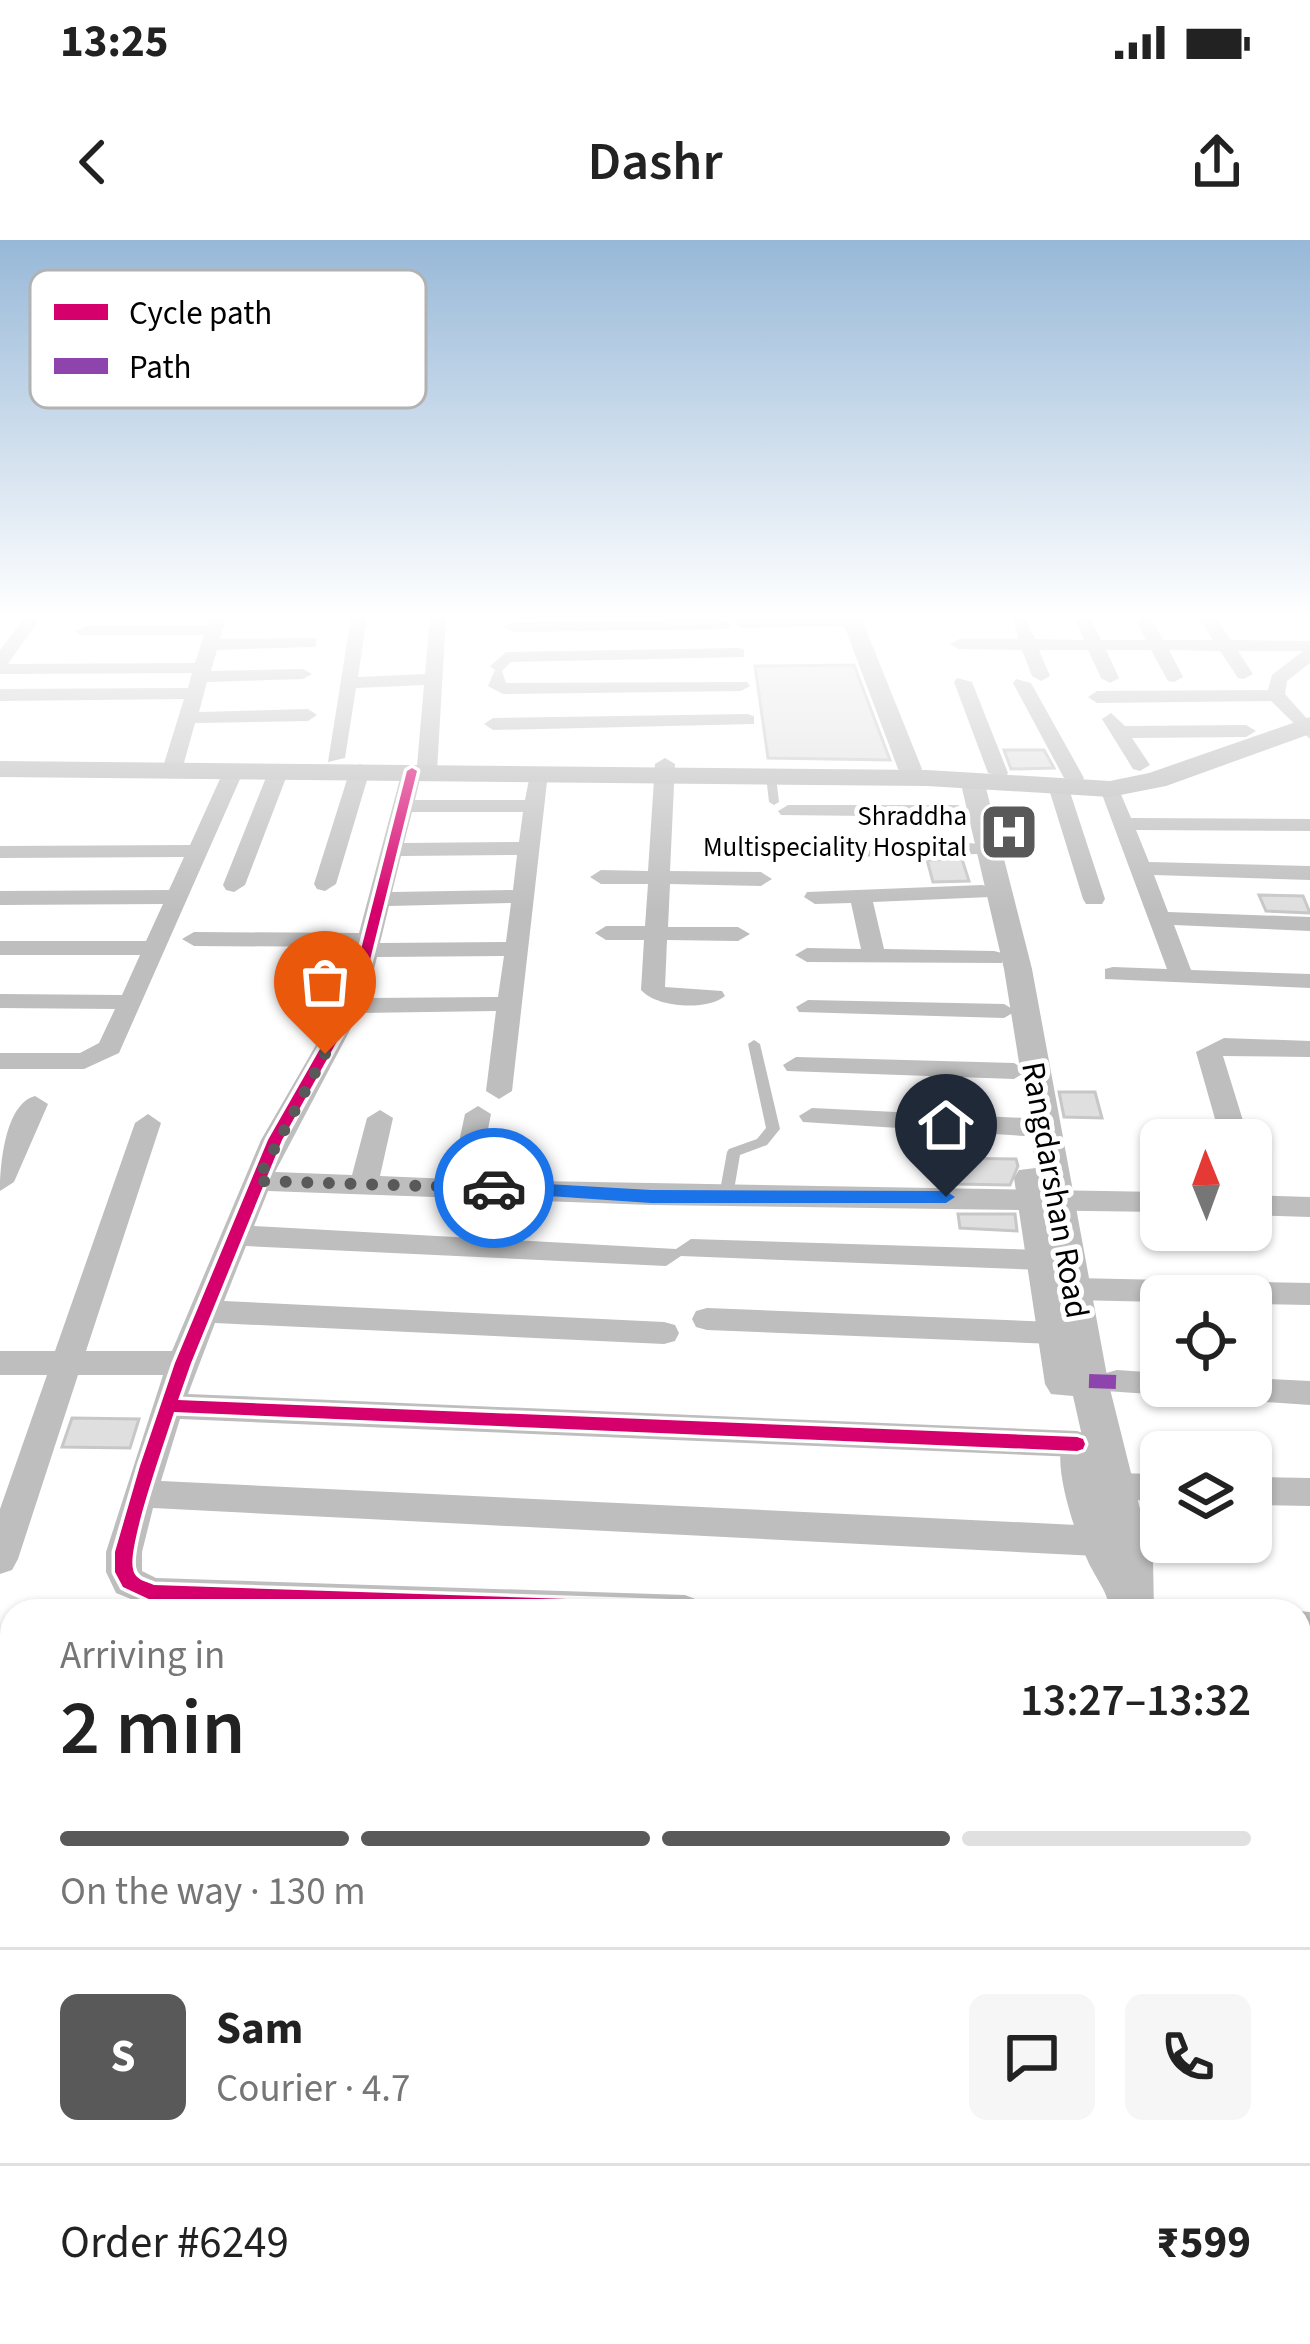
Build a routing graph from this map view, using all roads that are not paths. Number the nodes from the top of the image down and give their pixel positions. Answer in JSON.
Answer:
{"nodes":[{"id":1,"x":301,"y":715,"type":"edge"},
{"id":2,"x":348,"y":715,"type":"edge"},
{"id":3,"x":429,"y":715,"type":"edge"},
{"id":4,"x":668,"y":715,"type":"edge"},
{"id":5,"x":890,"y":715,"type":"edge"},
{"id":6,"x":968,"y":715,"type":"edge"},
{"id":7,"x":1044,"y":715,"type":"edge"},
{"id":8,"x":1109,"y":715,"type":"edge"},
{"id":9,"x":188,"y":718,"type":"joint"},
{"id":10,"x":1301,"y":718,"type":"edge"},
{"id":11,"x":747,"y":720,"type":"dead end"},
{"id":12,"x":669,"y":721,"type":"junction"},
{"id":13,"x":493,"y":724,"type":"dead end"},
{"id":14,"x":1119,"y":731,"type":"junction"},
{"id":15,"x":1246,"y":731,"type":"junction"},
{"id":16,"x":0,"y":759,"type":"edge"},
{"id":17,"x":174,"y":764,"type":"junction"},
{"id":18,"x":347,"y":764,"type":"junction"},
{"id":19,"x":1139,"y":765,"type":"junction"},
{"id":20,"x":422,"y":767,"type":"junction"},
{"id":21,"x":668,"y":768,"type":"junction"},
{"id":22,"x":910,"y":769,"type":"junction"},
{"id":23,"x":0,"y":770,"type":"edge"},
{"id":24,"x":234,"y":770,"type":"junction"},
{"id":25,"x":279,"y":770,"type":"junction"},
{"id":26,"x":538,"y":773,"type":"junction"},
{"id":27,"x":1066,"y":784,"type":"junction"},
{"id":28,"x":969,"y":787,"type":"junction"},
{"id":29,"x":1110,"y":789,"type":"junction"},
{"id":30,"x":402,"y":806,"type":"junction"},
{"id":31,"x":534,"y":806,"type":"junction"},
{"id":32,"x":1124,"y":824,"type":"junction"},
{"id":33,"x":1310,"y":825,"type":"edge"},
{"id":34,"x":529,"y":848,"type":"junction"},
{"id":35,"x":970,"y":849,"type":"junction"},
{"id":36,"x":198,"y":850,"type":"junction"},
{"id":37,"x":392,"y":850,"type":"junction"},
{"id":38,"x":0,"y":852,"type":"edge"},
{"id":39,"x":803,"y":852,"type":"dead end"},
{"id":40,"x":1141,"y":868,"type":"junction"},
{"id":41,"x":1310,"y":873,"type":"edge"},
{"id":42,"x":601,"y":877,"type":"dead end"},
{"id":43,"x":659,"y":878,"type":"junction"},
{"id":44,"x":761,"y":879,"type":"dead end"},
{"id":45,"x":325,"y":884,"type":"dead end"},
{"id":46,"x":234,"y":885,"type":"dead end"},
{"id":47,"x":982,"y":892,"type":"junction"},
{"id":48,"x":523,"y":896,"type":"junction"},
{"id":49,"x":861,"y":896,"type":"junction"},
{"id":50,"x":178,"y":897,"type":"junction"},
{"id":51,"x":815,"y":897,"type":"dead end"},
{"id":52,"x":0,"y":898,"type":"edge"},
{"id":53,"x":380,"y":899,"type":"junction"},
{"id":54,"x":1094,"y":899,"type":"dead end"},
{"id":55,"x":1159,"y":918,"type":"junction"},
{"id":56,"x":1310,"y":923,"type":"edge"},
{"id":57,"x":606,"y":933,"type":"dead end"},
{"id":58,"x":656,"y":933,"type":"junction"},
{"id":59,"x":739,"y":934,"type":"dead end"},
{"id":60,"x":194,"y":940,"type":"dead end"},
{"id":61,"x":367,"y":945,"type":"junction"},
{"id":62,"x":155,"y":948,"type":"junction"},
{"id":63,"x":0,"y":949,"type":"edge"},
{"id":64,"x":517,"y":949,"type":"junction"},
{"id":65,"x":807,"y":955,"type":"dead end"},
{"id":66,"x":874,"y":956,"type":"junction"},
{"id":67,"x":994,"y":958,"type":"junction"},
{"id":68,"x":1112,"y":974,"type":"dead end"},
{"id":69,"x":1182,"y":976,"type":"junction"},
{"id":70,"x":1310,"y":981,"type":"edge"},
{"id":71,"x":713,"y":995,"type":"dead end"},
{"id":72,"x":0,"y":1001,"type":"edge"},
{"id":73,"x":131,"y":1002,"type":"junction"},
{"id":74,"x":510,"y":1004,"type":"junction"},
{"id":75,"x":351,"y":1006,"type":"junction"},
{"id":76,"x":808,"y":1006,"type":"dead end"},
{"id":77,"x":1004,"y":1011,"type":"junction"},
{"id":78,"x":754,"y":1044,"type":"dead end"},
{"id":79,"x":1309,"y":1052,"type":"edge"},
{"id":80,"x":0,"y":1061,"type":"edge"},
{"id":81,"x":796,"y":1064,"type":"dead end"},
{"id":82,"x":1015,"y":1071,"type":"junction"},
{"id":83,"x":500,"y":1091,"type":"dead end"},
{"id":84,"x":35,"y":1104,"type":"dead end"},
{"id":85,"x":478,"y":1114,"type":"dead end"},
{"id":86,"x":812,"y":1116,"type":"dead end"},
{"id":87,"x":380,"y":1118,"type":"dead end"},
{"id":88,"x":1228,"y":1119,"type":"edge"},
{"id":89,"x":148,"y":1123,"type":"dead end"},
{"id":90,"x":1024,"y":1127,"type":"junction"},
{"id":91,"x":257,"y":1181,"type":"junction"},
{"id":92,"x":0,"y":1182,"type":"edge"},
{"id":93,"x":364,"y":1184,"type":"junction"},
{"id":94,"x":463,"y":1186,"type":"junction"},
{"id":95,"x":726,"y":1196,"type":"junction"},
{"id":96,"x":1045,"y":1198,"type":"junction"},
{"id":97,"x":1140,"y":1201,"type":"edge"},
{"id":98,"x":1272,"y":1206,"type":"edge"},
{"id":99,"x":1310,"y":1207,"type":"edge"},
{"id":100,"x":233,"y":1235,"type":"junction"},
{"id":101,"x":1041,"y":1260,"type":"junction"},
{"id":102,"x":1073,"y":1289,"type":"junction"},
{"id":103,"x":1310,"y":1294,"type":"edge"},
{"id":104,"x":204,"y":1311,"type":"junction"},
{"id":105,"x":707,"y":1319,"type":"dead end"},
{"id":106,"x":664,"y":1333,"type":"dead end"},
{"id":107,"x":1054,"y":1333,"type":"junction"},
{"id":108,"x":67,"y":1362,"type":"junction"},
{"id":109,"x":0,"y":1363,"type":"edge"},
{"id":110,"x":183,"y":1363,"type":"junction"},
{"id":111,"x":1117,"y":1382,"type":"dead end"},
{"id":112,"x":1140,"y":1384,"type":"edge"},
{"id":113,"x":1272,"y":1391,"type":"edge"},
{"id":114,"x":1310,"y":1393,"type":"edge"},
{"id":115,"x":168,"y":1406,"type":"junction"},
{"id":116,"x":1077,"y":1444,"type":"junction"},
{"id":117,"x":1112,"y":1487,"type":"junction"},
{"id":118,"x":1140,"y":1488,"type":"edge"},
{"id":119,"x":1272,"y":1491,"type":"edge"},
{"id":120,"x":1310,"y":1492,"type":"edge"},
{"id":121,"x":140,"y":1494,"type":"junction"},
{"id":122,"x":1097,"y":1540,"type":"junction"},
{"id":123,"x":0,"y":1559,"type":"edge"},
{"id":124,"x":147,"y":1599,"type":"edge"},
{"id":125,"x":1128,"y":1599,"type":"edge"},
{"id":126,"x":1131,"y":1599,"type":"edge"}],
"edges":[{"from":1,"to":9,"type":"street"},
{"from":2,"to":18,"type":"street"},
{"from":3,"to":20,"type":"street"},
{"from":4,"to":12,"type":"street"},
{"from":5,"to":22,"type":"street"},
{"from":6,"to":28,"type":"street"},
{"from":7,"to":27,"type":"street"},
{"from":8,"to":14,"type":"street"},
{"from":9,"to":17,"type":"street"},
{"from":10,"to":15,"type":"main road"},
{"from":10,"to":29,"type":"main road"},
{"from":11,"to":12,"type":"street"},
{"from":12,"to":13,"type":"street"},
{"from":12,"to":21,"type":"street"},
{"from":14,"to":15,"type":"street"},
{"from":14,"to":19,"type":"street"},
{"from":15,"to":19,"type":"main road"},
{"from":16,"to":17,"type":"main road"},
{"from":17,"to":18,"type":"main road"},
{"from":17,"to":23,"type":"main road"},
{"from":17,"to":24,"type":"main road"},
{"from":18,"to":20,"type":"main road"},
{"from":18,"to":25,"type":"main road"},
{"from":18,"to":45,"type":"street"},
{"from":19,"to":27,"type":"main road"},
{"from":20,"to":21,"type":"main road"},
{"from":20,"to":26,"type":"main road"},
{"from":20,"to":30,"type":"street"},
{"from":21,"to":22,"type":"main road"},
{"from":21,"to":26,"type":"main road"},
{"from":21,"to":28,"type":"main road"},
{"from":21,"to":43,"type":"street"},
{"from":22,"to":28,"type":"main road"},
{"from":24,"to":25,"type":"main road"},
{"from":24,"to":36,"type":"street"},
{"from":25,"to":46,"type":"street"},
{"from":26,"to":31,"type":"street"},
{"from":27,"to":28,"type":"main road"},
{"from":27,"to":29,"type":"main road"},
{"from":27,"to":54,"type":"street"},
{"from":28,"to":35,"type":"street","name":"Rangdarshan Road"},
{"from":28,"to":96,"type":"street","name":"Rangdarshan Road"},
{"from":29,"to":32,"type":"street"},
{"from":30,"to":31,"type":"street"},
{"from":30,"to":37,"type":"street"},
{"from":31,"to":34,"type":"street"},
{"from":32,"to":33,"type":"street"},
{"from":32,"to":40,"type":"street"},
{"from":34,"to":37,"type":"street"},
{"from":34,"to":48,"type":"street"},
{"from":35,"to":39,"type":"street"},
{"from":35,"to":47,"type":"street","name":"Rangdarshan Road"},
{"from":36,"to":38,"type":"street"},
{"from":36,"to":50,"type":"street"},
{"from":37,"to":53,"type":"street"},
{"from":40,"to":41,"type":"street"},
{"from":40,"to":55,"type":"street"},
{"from":42,"to":43,"type":"street"},
{"from":43,"to":44,"type":"street"},
{"from":43,"to":58,"type":"street"},
{"from":47,"to":49,"type":"street"},
{"from":47,"to":67,"type":"street","name":"Rangdarshan Road"},
{"from":48,"to":53,"type":"street"},
{"from":48,"to":64,"type":"street"},
{"from":49,"to":51,"type":"street"},
{"from":49,"to":66,"type":"street"},
{"from":50,"to":52,"type":"street"},
{"from":50,"to":62,"type":"street"},
{"from":53,"to":61,"type":"street"},
{"from":55,"to":56,"type":"street"},
{"from":55,"to":69,"type":"street"},
{"from":57,"to":58,"type":"street"},
{"from":58,"to":59,"type":"street"},
{"from":58,"to":71,"type":"street"},
{"from":60,"to":61,"type":"street"},
{"from":61,"to":64,"type":"street"},
{"from":61,"to":75,"type":"street"},
{"from":62,"to":63,"type":"street"},
{"from":62,"to":73,"type":"street"},
{"from":64,"to":74,"type":"street"},
{"from":65,"to":66,"type":"street"},
{"from":66,"to":67,"type":"street"},
{"from":67,"to":77,"type":"street","name":"Rangdarshan Road"},
{"from":68,"to":69,"type":"street"},
{"from":69,"to":70,"type":"street"},
{"from":72,"to":73,"type":"street"},
{"from":73,"to":80,"type":"street"},
{"from":74,"to":75,"type":"street"},
{"from":74,"to":83,"type":"street"},
{"from":75,"to":91,"type":"street"},
{"from":76,"to":77,"type":"street"},
{"from":77,"to":82,"type":"street","name":"Rangdarshan Road"},
{"from":78,"to":95,"type":"lane"},
{"from":79,"to":88,"type":"street"},
{"from":81,"to":82,"type":"street"},
{"from":82,"to":90,"type":"street","name":"Rangdarshan Road"},
{"from":84,"to":92,"type":"street"},
{"from":85,"to":94,"type":"street"},
{"from":86,"to":90,"type":"street"},
{"from":87,"to":93,"type":"street"},
{"from":89,"to":108,"type":"street"},
{"from":90,"to":96,"type":"street","name":"Rangdarshan Road"},
{"from":91,"to":93,"type":"street"},
{"from":91,"to":100,"type":"street"},
{"from":93,"to":94,"type":"street"},
{"from":94,"to":95,"type":"street"},
{"from":95,"to":96,"type":"street"},
{"from":96,"to":97,"type":"street"},
{"from":96,"to":101,"type":"street","name":"Rangdarshan Road"},
{"from":96,"to":102,"type":"street","name":"Rangdarshan Road"},
{"from":98,"to":99,"type":"street"},
{"from":100,"to":101,"type":"street"},
{"from":100,"to":104,"type":"street"},
{"from":101,"to":107,"type":"street","name":"Rangdarshan Road"},
{"from":102,"to":103,"type":"street"},
{"from":102,"to":117,"type":"street","name":"Rangdarshan Road"},
{"from":104,"to":106,"type":"street"},
{"from":104,"to":110,"type":"street"},
{"from":105,"to":107,"type":"street"},
{"from":107,"to":116,"type":"street","name":"Rangdarshan Road"},
{"from":108,"to":109,"type":"street"},
{"from":108,"to":110,"type":"street"},
{"from":108,"to":123,"type":"street"},
{"from":110,"to":115,"type":"street"},
{"from":111,"to":112,"type":"street"},
{"from":113,"to":114,"type":"street"},
{"from":115,"to":116,"type":"street"},
{"from":115,"to":121,"type":"street"},
{"from":116,"to":122,"type":"street","name":"Rangdarshan Road"},
{"from":117,"to":118,"type":"street"},
{"from":117,"to":126,"type":"street","name":"Rangdarshan Road"},
{"from":119,"to":120,"type":"street"},
{"from":121,"to":122,"type":"street"},
{"from":121,"to":124,"type":"street"},
{"from":122,"to":125,"type":"street","name":"Rangdarshan Road"}]}
